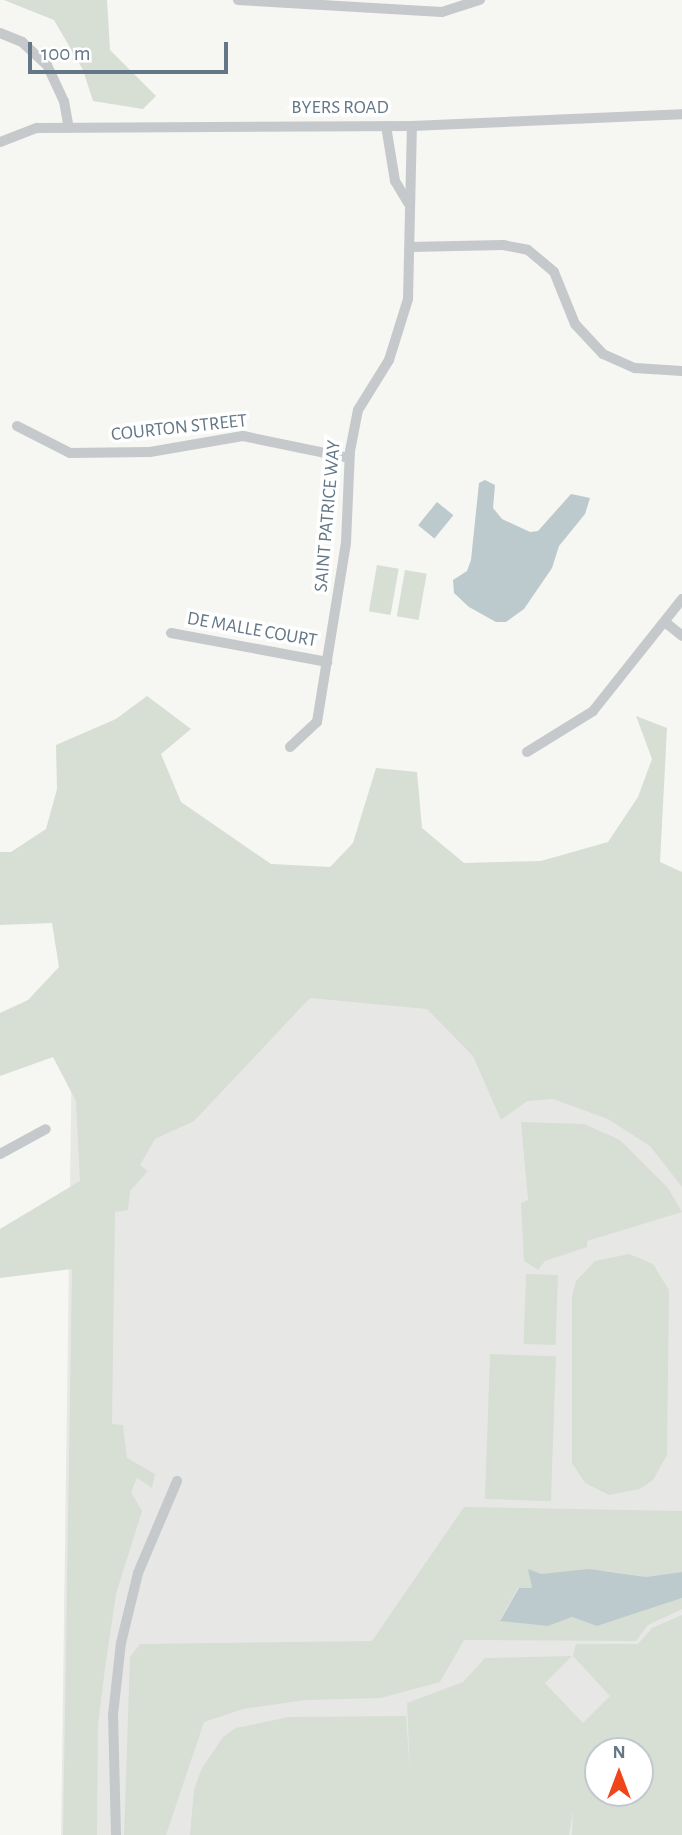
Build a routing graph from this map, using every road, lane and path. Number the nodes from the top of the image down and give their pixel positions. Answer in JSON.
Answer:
{"nodes":[{"id":1,"x":237,"y":0,"type":"edge"},
{"id":2,"x":480,"y":0,"type":"edge"},
{"id":3,"x":0,"y":33,"type":"edge"},
{"id":4,"x":682,"y":113,"type":"edge"},
{"id":5,"x":386,"y":126,"type":"junction"},
{"id":6,"x":412,"y":126,"type":"junction"},
{"id":7,"x":69,"y":128,"type":"junction"},
{"id":8,"x":0,"y":142,"type":"edge"},
{"id":9,"x":408,"y":203,"type":"junction"},
{"id":10,"x":410,"y":247,"type":"junction"},
{"id":11,"x":682,"y":371,"type":"edge"},
{"id":12,"x":17,"y":426,"type":"dead end"},
{"id":13,"x":349,"y":458,"type":"junction"},
{"id":14,"x":682,"y":599,"type":"edge"},
{"id":15,"x":665,"y":622,"type":"junction"},
{"id":16,"x":171,"y":633,"type":"dead end"},
{"id":17,"x":682,"y":636,"type":"edge"},
{"id":18,"x":327,"y":662,"type":"junction"},
{"id":19,"x":290,"y":747,"type":"dead end"},
{"id":20,"x":527,"y":752,"type":"dead end"},
{"id":21,"x":46,"y":1129,"type":"dead end"},
{"id":22,"x":0,"y":1154,"type":"edge"},
{"id":23,"x":177,"y":1481,"type":"dead end"},
{"id":24,"x":116,"y":1835,"type":"edge"}],
"edges":[{"from":1,"to":2,"type":"street"},
{"from":3,"to":7,"type":"street"},
{"from":4,"to":6,"type":"street","name":"BYERS ROAD"},
{"from":5,"to":6,"type":"street","name":"BYERS ROAD"},
{"from":5,"to":7,"type":"street","name":"BYERS ROAD"},
{"from":5,"to":9,"type":"street","name":"SAINT PATRICE WAY"},
{"from":6,"to":9,"type":"street","name":"SAINT PATRICE WAY"},
{"from":7,"to":8,"type":"street","name":"BYERS ROAD"},
{"from":9,"to":10,"type":"street","name":"SAINT PATRICE WAY"},
{"from":10,"to":11,"type":"street"},
{"from":10,"to":13,"type":"street","name":"SAINT PATRICE WAY"},
{"from":12,"to":13,"type":"street","name":"COURTON STREET"},
{"from":13,"to":18,"type":"street","name":"SAINT PATRICE WAY"},
{"from":14,"to":15,"type":"street"},
{"from":15,"to":17,"type":"street"},
{"from":15,"to":20,"type":"street"},
{"from":16,"to":18,"type":"street","name":"DE MALLE COURT"},
{"from":18,"to":19,"type":"street","name":"SAINT PATRICE WAY"},
{"from":21,"to":22,"type":"street"},
{"from":23,"to":24,"type":"street"}]}
